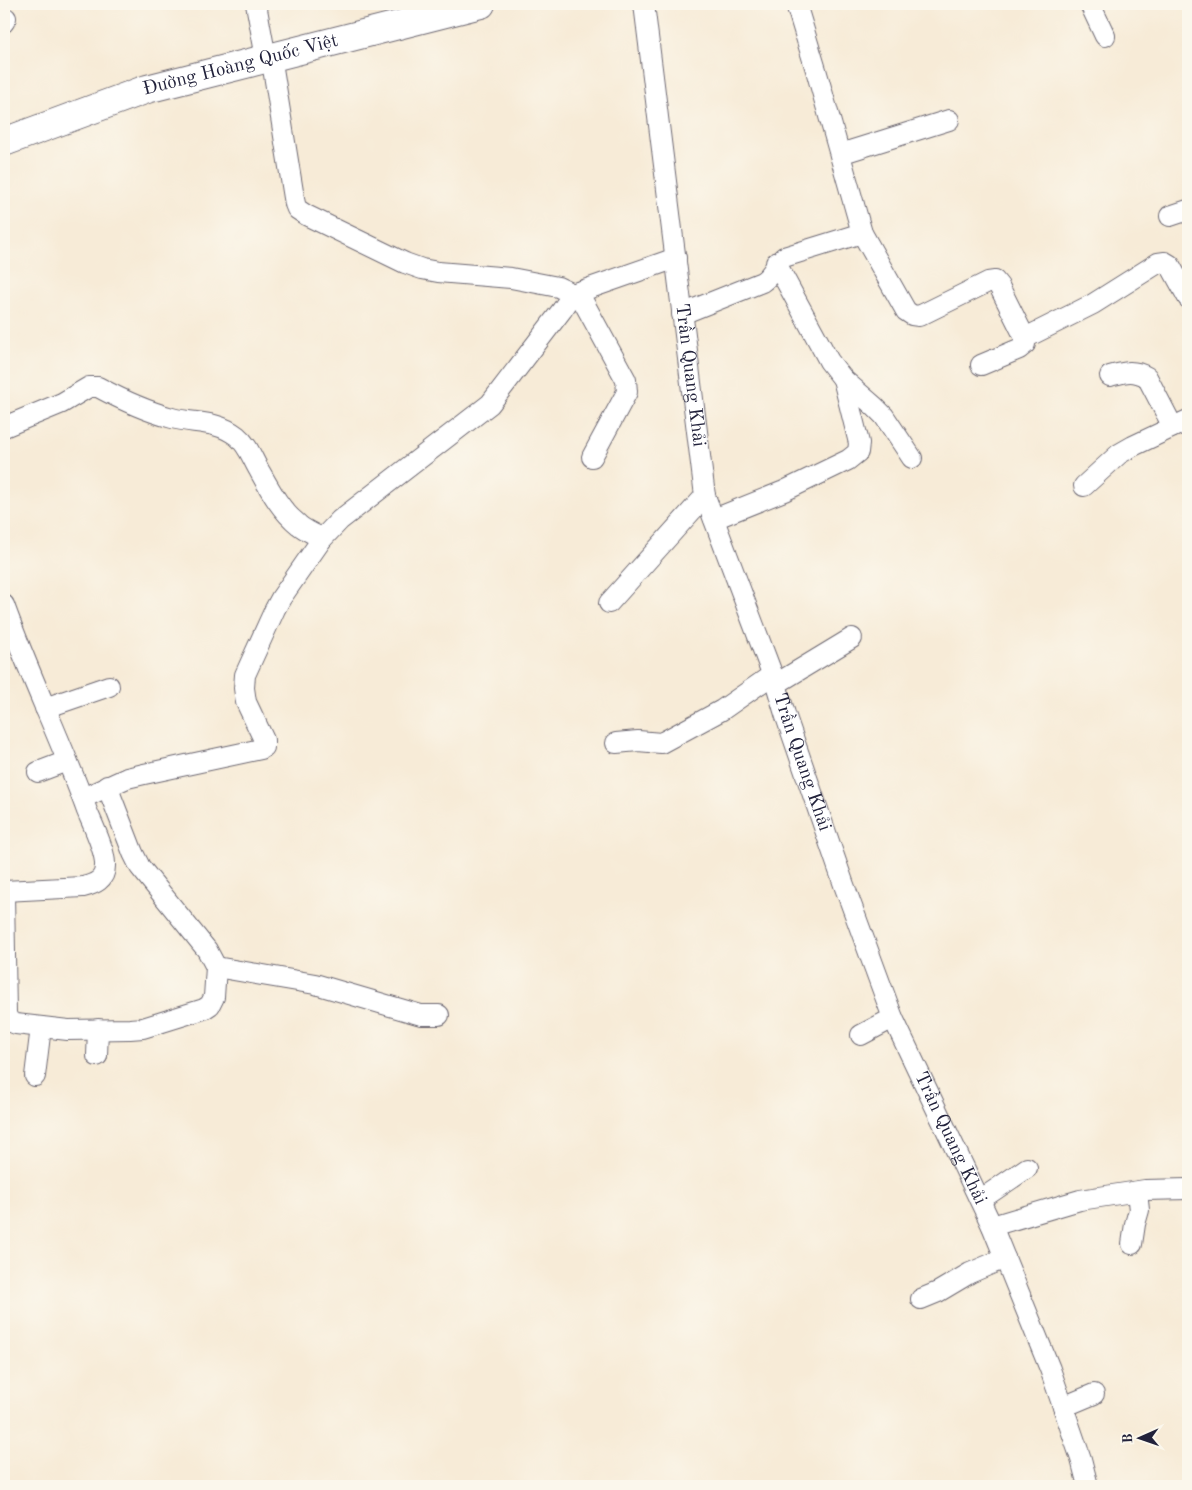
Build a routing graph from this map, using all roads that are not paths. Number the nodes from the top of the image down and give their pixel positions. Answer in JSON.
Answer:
{"nodes":[{"id":1,"x":256,"y":4,"type":"edge"},
{"id":2,"x":481,"y":4,"type":"edge"},
{"id":3,"x":644,"y":4,"type":"edge"},
{"id":4,"x":796,"y":4,"type":"edge"},
{"id":5,"x":1090,"y":4,"type":"edge"},
{"id":6,"x":1105,"y":36,"type":"dead end"},
{"id":7,"x":268,"y":57,"type":"junction"},
{"id":8,"x":949,"y":120,"type":"dead end"},
{"id":9,"x":4,"y":142,"type":"edge"},
{"id":10,"x":840,"y":154,"type":"junction"},
{"id":11,"x":862,"y":233,"type":"junction"},
{"id":12,"x":676,"y":258,"type":"junction"},
{"id":13,"x":776,"y":263,"type":"junction"},
{"id":14,"x":1186,"y":289,"type":"edge"},
{"id":15,"x":575,"y":293,"type":"junction"},
{"id":16,"x":682,"y":314,"type":"junction"},
{"id":17,"x":1025,"y":338,"type":"junction"},
{"id":18,"x":981,"y":365,"type":"dead end"},
{"id":19,"x":1110,"y":376,"type":"dead end"},
{"id":20,"x":843,"y":379,"type":"junction"},
{"id":21,"x":1181,"y":423,"type":"edge"},
{"id":22,"x":4,"y":427,"type":"edge"},
{"id":23,"x":592,"y":457,"type":"dead end"},
{"id":24,"x":912,"y":458,"type":"dead end"},
{"id":25,"x":1084,"y":486,"type":"dead end"},
{"id":26,"x":705,"y":496,"type":"junction"},
{"id":27,"x":714,"y":519,"type":"junction"},
{"id":28,"x":322,"y":539,"type":"junction"},
{"id":29,"x":609,"y":603,"type":"dead end"},
{"id":30,"x":4,"y":605,"type":"edge"},
{"id":31,"x":852,"y":638,"type":"dead end"},
{"id":32,"x":774,"y":680,"type":"junction"},
{"id":33,"x":109,"y":686,"type":"dead end"},
{"id":34,"x":45,"y":708,"type":"junction"},
{"id":35,"x":616,"y":743,"type":"dead end"},
{"id":36,"x":67,"y":761,"type":"junction"},
{"id":37,"x":38,"y":772,"type":"dead end"},
{"id":38,"x":108,"y":786,"type":"junction"},
{"id":39,"x":82,"y":798,"type":"junction"},
{"id":40,"x":4,"y":892,"type":"edge"},
{"id":41,"x":216,"y":967,"type":"junction"},
{"id":42,"x":439,"y":1015,"type":"dead end"},
{"id":43,"x":893,"y":1018,"type":"junction"},
{"id":44,"x":41,"y":1028,"type":"junction"},
{"id":45,"x":98,"y":1029,"type":"junction"},
{"id":46,"x":860,"y":1035,"type":"dead end"},
{"id":47,"x":97,"y":1056,"type":"dead end"},
{"id":48,"x":35,"y":1076,"type":"dead end"},
{"id":49,"x":1027,"y":1168,"type":"dead end"},
{"id":50,"x":1188,"y":1189,"type":"edge"},
{"id":51,"x":1137,"y":1192,"type":"junction"},
{"id":52,"x":980,"y":1200,"type":"junction"},
{"id":53,"x":992,"y":1226,"type":"junction"},
{"id":54,"x":1132,"y":1244,"type":"dead end"},
{"id":55,"x":1005,"y":1258,"type":"junction"},
{"id":56,"x":921,"y":1299,"type":"dead end"},
{"id":57,"x":1094,"y":1394,"type":"dead end"},
{"id":58,"x":1063,"y":1407,"type":"junction"},
{"id":59,"x":1088,"y":1486,"type":"edge"}],
"edges":[{"from":1,"to":7,"type":"street"},
{"from":2,"to":7,"type":"highway","name":"Đường Hoàng Quốc Việt"},
{"from":3,"to":12,"type":"street","name":"Trần Quang Khải"},
{"from":4,"to":10,"type":"street"},
{"from":5,"to":6,"type":"street"},
{"from":7,"to":9,"type":"highway","name":"Đường Hoàng Quốc Việt"},
{"from":7,"to":15,"type":"street"},
{"from":8,"to":10,"type":"street"},
{"from":10,"to":11,"type":"street"},
{"from":11,"to":13,"type":"street"},
{"from":11,"to":17,"type":"street"},
{"from":12,"to":15,"type":"street"},
{"from":12,"to":16,"type":"street","name":"Trần Quang Khải"},
{"from":13,"to":16,"type":"street"},
{"from":13,"to":20,"type":"street"},
{"from":14,"to":17,"type":"street"},
{"from":15,"to":23,"type":"street"},
{"from":15,"to":28,"type":"street"},
{"from":16,"to":26,"type":"street","name":"Trần Quang Khải"},
{"from":17,"to":18,"type":"street"},
{"from":19,"to":21,"type":"street"},
{"from":20,"to":24,"type":"street"},
{"from":20,"to":27,"type":"street"},
{"from":21,"to":25,"type":"street"},
{"from":22,"to":28,"type":"street"},
{"from":26,"to":27,"type":"street","name":"Trần Quang Khải"},
{"from":26,"to":29,"type":"street"},
{"from":27,"to":32,"type":"street","name":"Trần Quang Khải"},
{"from":28,"to":38,"type":"street"},
{"from":30,"to":34,"type":"street"},
{"from":31,"to":32,"type":"street"},
{"from":32,"to":35,"type":"street"},
{"from":32,"to":43,"type":"street","name":"Trần Quang Khải"},
{"from":33,"to":34,"type":"street"},
{"from":34,"to":36,"type":"street"},
{"from":36,"to":37,"type":"street"},
{"from":36,"to":39,"type":"street"},
{"from":38,"to":39,"type":"street"},
{"from":38,"to":41,"type":"street"},
{"from":39,"to":40,"type":"street"},
{"from":40,"to":44,"type":"street"},
{"from":41,"to":42,"type":"street"},
{"from":41,"to":45,"type":"street"},
{"from":43,"to":46,"type":"street"},
{"from":43,"to":52,"type":"street","name":"Trần Quang Khải"},
{"from":44,"to":45,"type":"street"},
{"from":44,"to":48,"type":"street"},
{"from":45,"to":47,"type":"street"},
{"from":49,"to":52,"type":"street"},
{"from":50,"to":51,"type":"street"},
{"from":51,"to":53,"type":"street"},
{"from":51,"to":54,"type":"street"},
{"from":52,"to":53,"type":"street","name":"Trần Quang Khải"},
{"from":53,"to":55,"type":"street","name":"Trần Quang Khải"},
{"from":55,"to":56,"type":"street"},
{"from":55,"to":58,"type":"street","name":"Trần Quang Khải"},
{"from":57,"to":58,"type":"street"},
{"from":58,"to":59,"type":"street","name":"Trần Quang Khải"}]}
